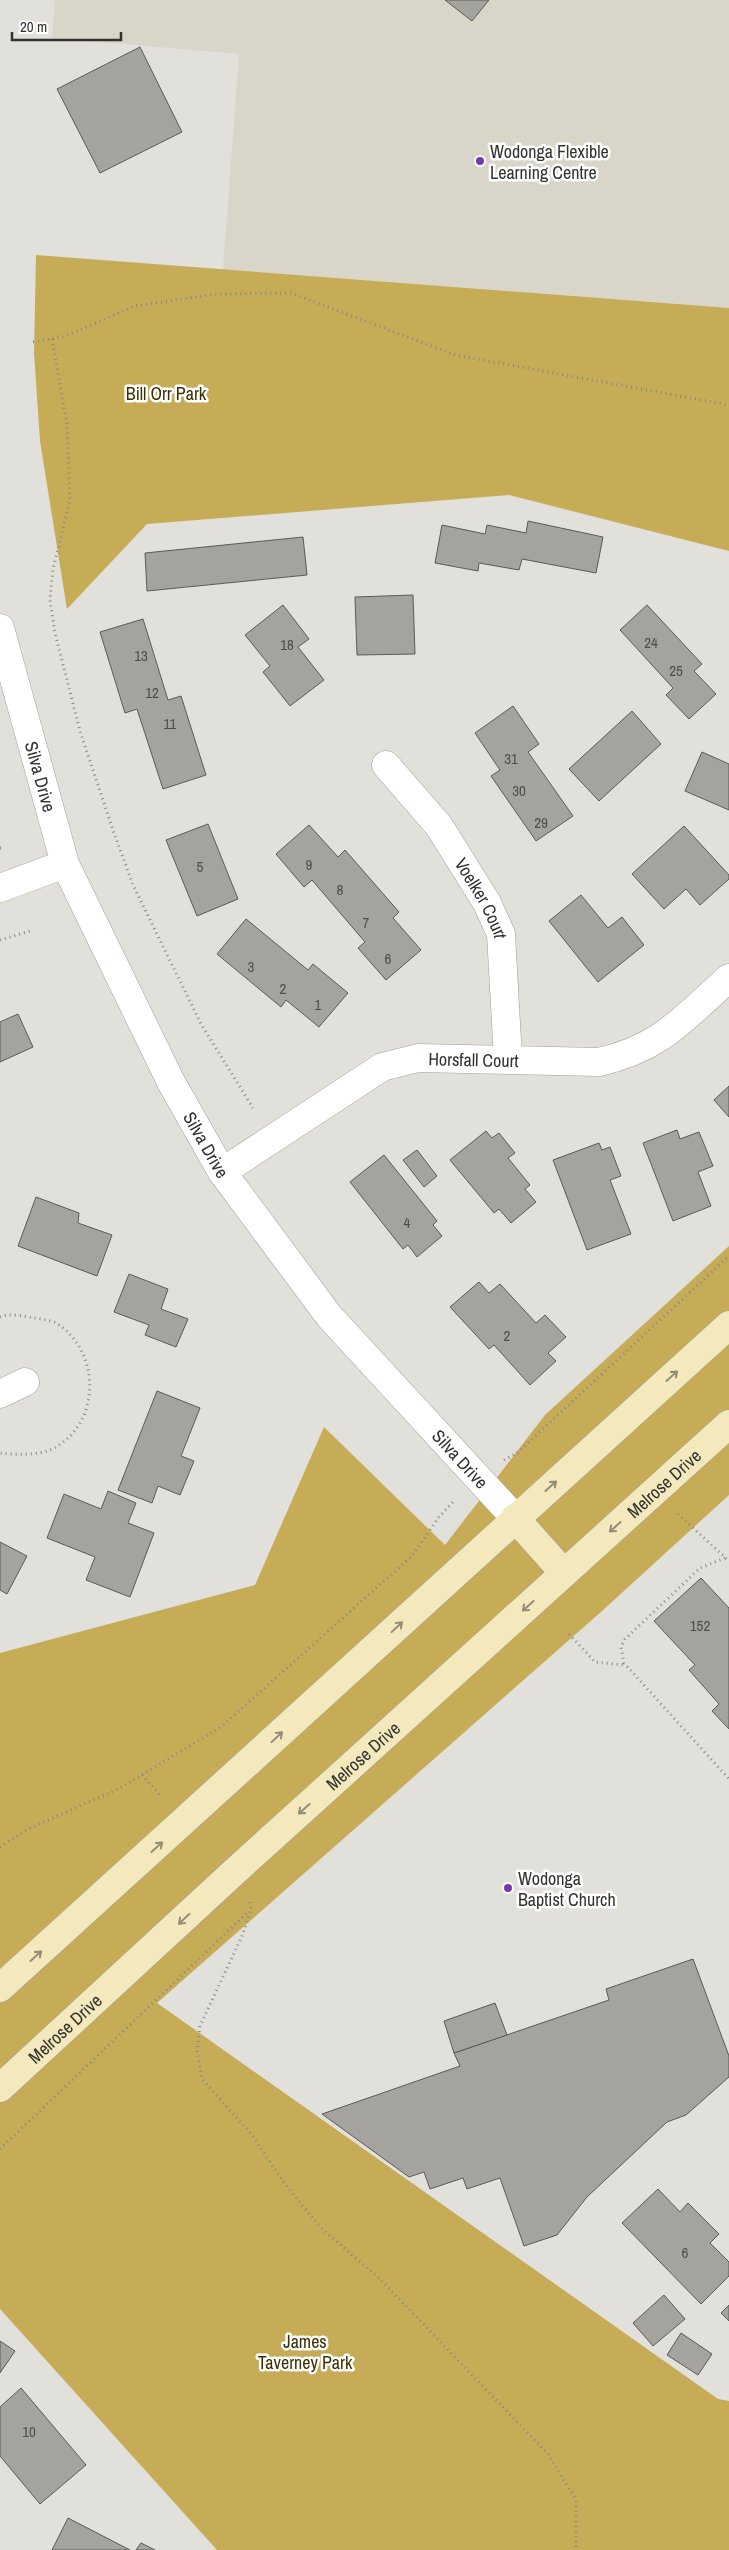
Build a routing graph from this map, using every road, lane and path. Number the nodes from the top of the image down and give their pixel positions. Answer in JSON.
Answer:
{"nodes":[{"id":1,"x":52,"y":339,"type":"junction"},
{"id":2,"x":33,"y":342,"type":"dead end"},
{"id":3,"x":729,"y":405,"type":"edge"},
{"id":4,"x":0,"y":628,"type":"edge"},
{"id":5,"x":386,"y":765,"type":"dead end"},
{"id":6,"x":65,"y":864,"type":"junction"},
{"id":7,"x":0,"y":888,"type":"edge"},
{"id":8,"x":30,"y":930,"type":"dead end"},
{"id":9,"x":0,"y":940,"type":"edge"},
{"id":10,"x":729,"y":978,"type":"edge"},
{"id":11,"x":508,"y":1059,"type":"junction"},
{"id":12,"x":252,"y":1108,"type":"dead end"},
{"id":13,"x":222,"y":1172,"type":"junction"},
{"id":14,"x":729,"y":1256,"type":"edge"},
{"id":15,"x":729,"y":1324,"type":"edge"},
{"id":16,"x":25,"y":1382,"type":"dead end"},
{"id":17,"x":0,"y":1394,"type":"edge"},
{"id":18,"x":729,"y":1424,"type":"edge"},
{"id":19,"x":476,"y":1478,"type":"junction"},
{"id":20,"x":656,"y":1490,"type":"junction"},
{"id":21,"x":515,"y":1518,"type":"junction"},
{"id":22,"x":725,"y":1558,"type":"junction"},
{"id":23,"x":729,"y":1561,"type":"edge"},
{"id":24,"x":564,"y":1573,"type":"junction"},
{"id":25,"x":569,"y":1634,"type":"dead end"},
{"id":26,"x":626,"y":1665,"type":"junction"},
{"id":27,"x":142,"y":1775,"type":"junction"},
{"id":28,"x":729,"y":1779,"type":"edge"},
{"id":29,"x":185,"y":1822,"type":"junction"},
{"id":30,"x":0,"y":1847,"type":"edge"},
{"id":31,"x":233,"y":1873,"type":"junction"},
{"id":32,"x":251,"y":1910,"type":"junction"},
{"id":33,"x":0,"y":1988,"type":"edge"},
{"id":34,"x":0,"y":2088,"type":"edge"},
{"id":35,"x":0,"y":2149,"type":"edge"},
{"id":36,"x":576,"y":2550,"type":"edge"}],
"edges":[{"from":1,"to":2,"type":"path"},
{"from":1,"to":3,"type":"path"},
{"from":1,"to":12,"type":"path"},
{"from":4,"to":6,"type":"street","name":"Silva Drive"},
{"from":5,"to":11,"type":"street","name":"Voelker Court"},
{"from":6,"to":7,"type":"street"},
{"from":6,"to":13,"type":"street","name":"Silva Drive"},
{"from":8,"to":9,"type":"path"},
{"from":10,"to":11,"type":"street","name":"Horsfall Court"},
{"from":11,"to":13,"type":"street","name":"Horsfall Court"},
{"from":13,"to":19,"type":"street","name":"Silva Drive"},
{"from":14,"to":19,"type":"path"},
{"from":21,"to":15,"type":"main road","one_way":true},
{"from":16,"to":17,"type":"street"},
{"from":18,"to":20,"type":"main road","name":"Melrose Drive"},
{"from":19,"to":21,"type":"street","name":"Silva Drive"},
{"from":19,"to":27,"type":"path"},
{"from":20,"to":22,"type":"path"},
{"from":20,"to":24,"type":"main road","name":"Melrose Drive","one_way":true},
{"from":21,"to":24,"type":"main road","name":"Silva Drive"},
{"from":29,"to":21,"type":"main road","one_way":true},
{"from":22,"to":23,"type":"path"},
{"from":22,"to":26,"type":"path"},
{"from":24,"to":31,"type":"main road","name":"Melrose Drive","one_way":true},
{"from":25,"to":26,"type":"path"},
{"from":26,"to":28,"type":"path"},
{"from":27,"to":29,"type":"path"},
{"from":27,"to":30,"type":"path"},
{"from":33,"to":29,"type":"main road","one_way":true},
{"from":31,"to":32,"type":"path"},
{"from":31,"to":34,"type":"main road","name":"Melrose Drive","one_way":true},
{"from":32,"to":35,"type":"path"},
{"from":32,"to":36,"type":"path"}]}
